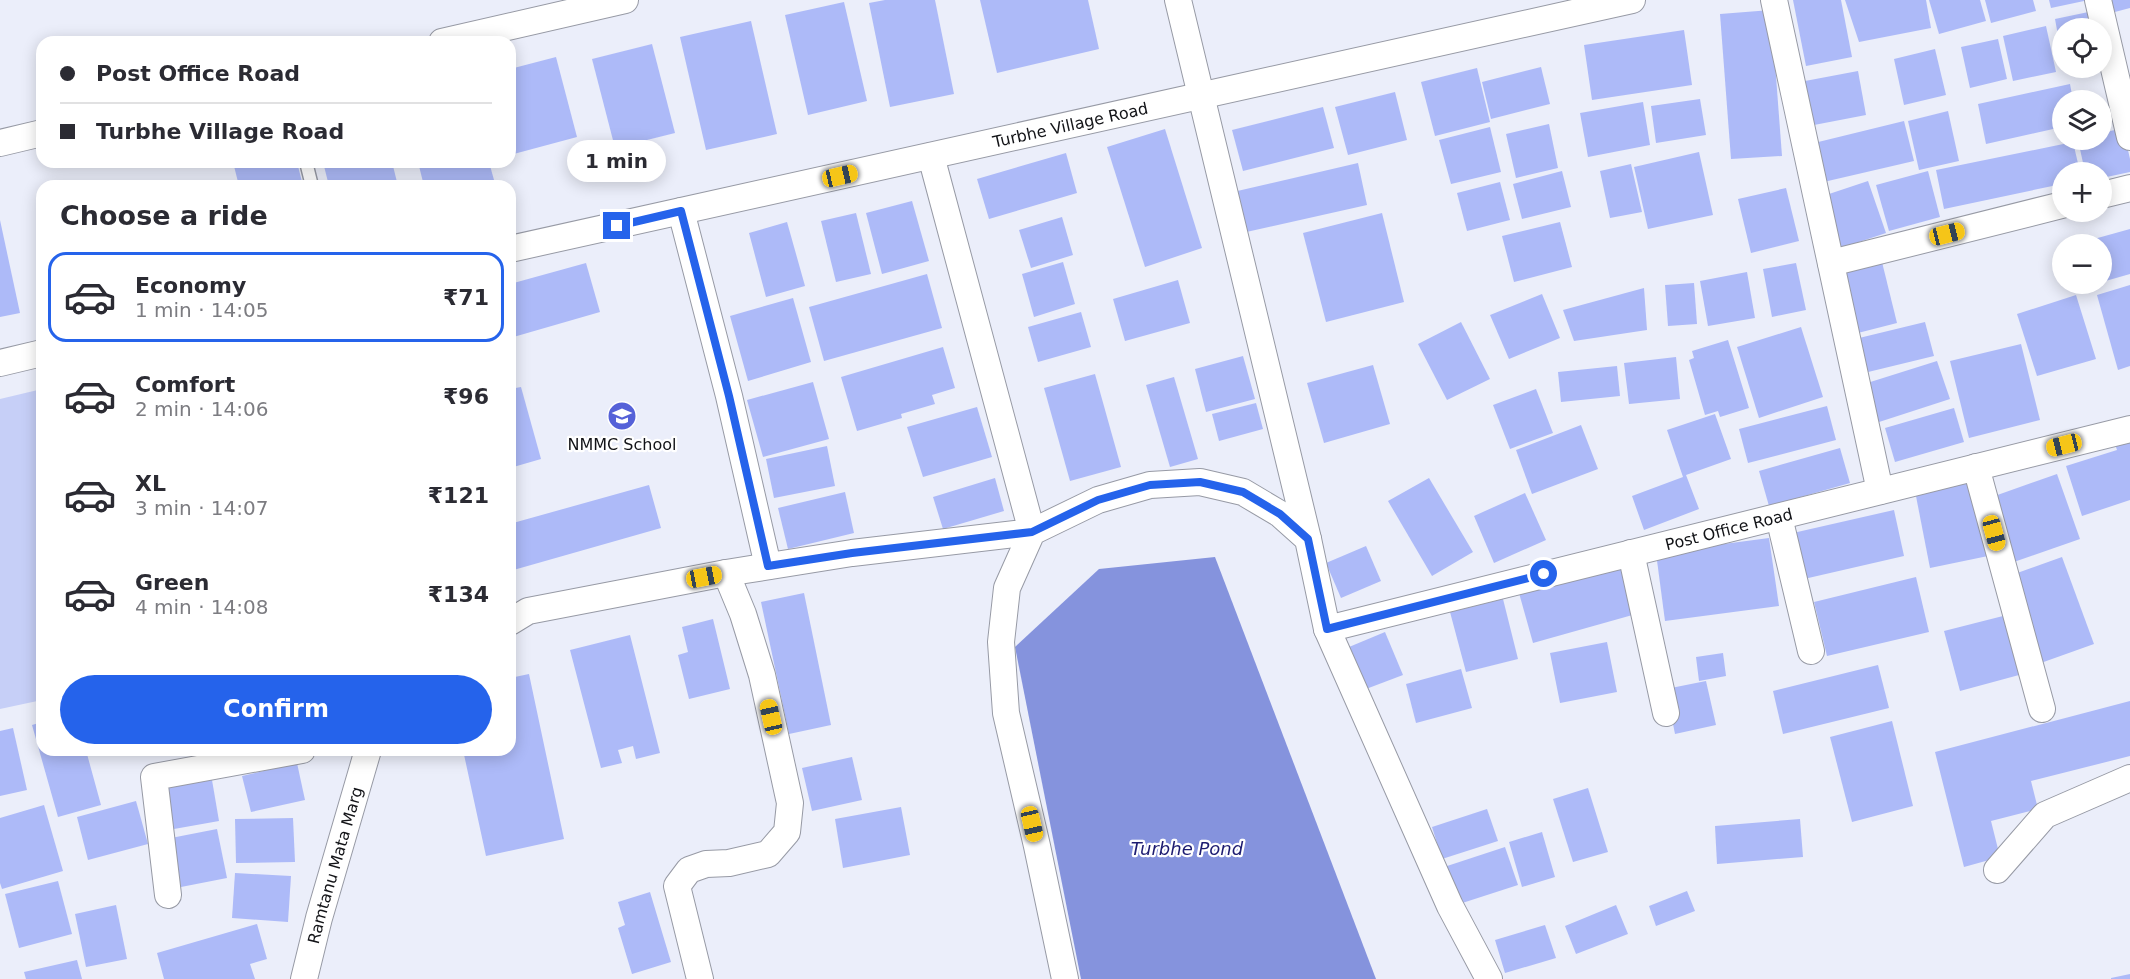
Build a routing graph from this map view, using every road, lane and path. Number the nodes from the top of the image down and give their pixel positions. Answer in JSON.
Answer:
{"nodes":[{"id":1,"x":626,"y":0,"type":"edge"},
{"id":2,"x":1178,"y":0,"type":"edge"},
{"id":3,"x":1632,"y":0,"type":"edge"},
{"id":4,"x":1774,"y":0,"type":"edge"},
{"id":5,"x":2098,"y":0,"type":"edge"},
{"id":6,"x":468,"y":36,"type":"edge"},
{"id":7,"x":1201,"y":96,"type":"junction"},
{"id":8,"x":36,"y":134,"type":"edge"},
{"id":9,"x":2130,"y":137,"type":"edge"},
{"id":10,"x":0,"y":143,"type":"edge"},
{"id":11,"x":931,"y":156,"type":"junction"},
{"id":12,"x":2130,"y":188,"type":"edge"},
{"id":13,"x":2112,"y":192,"type":"edge"},
{"id":14,"x":2052,"y":208,"type":"edge"},
{"id":15,"x":681,"y":211,"type":"junction"},
{"id":16,"x":516,"y":248,"type":"edge"},
{"id":17,"x":1831,"y":263,"type":"junction"},
{"id":18,"x":36,"y":354,"type":"edge"},
{"id":19,"x":0,"y":363,"type":"edge"},
{"id":20,"x":2130,"y":429,"type":"edge"},
{"id":21,"x":1976,"y":467,"type":"junction"},
{"id":22,"x":1881,"y":491,"type":"junction"},
{"id":23,"x":1779,"y":517,"type":"junction"},
{"id":24,"x":1032,"y":532,"type":"junction"},
{"id":25,"x":1308,"y":539,"type":"junction"},
{"id":26,"x":1631,"y":553,"type":"junction"},
{"id":27,"x":768,"y":566,"type":"junction"},
{"id":28,"x":726,"y":573,"type":"junction"},
{"id":29,"x":516,"y":618,"type":"edge"},
{"id":30,"x":1327,"y":629,"type":"junction"},
{"id":31,"x":1811,"y":651,"type":"dead end"},
{"id":32,"x":2042,"y":709,"type":"dead end"},
{"id":33,"x":1666,"y":712,"type":"dead end"},
{"id":34,"x":269,"y":756,"type":"edge"},
{"id":35,"x":366,"y":756,"type":"edge"},
{"id":36,"x":2130,"y":778,"type":"edge"},
{"id":37,"x":1997,"y":870,"type":"dead end"},
{"id":38,"x":168,"y":895,"type":"dead end"},
{"id":39,"x":304,"y":979,"type":"edge"},
{"id":40,"x":700,"y":979,"type":"edge"},
{"id":41,"x":1065,"y":979,"type":"edge"},
{"id":42,"x":1488,"y":979,"type":"edge"}],
"edges":[{"from":1,"to":6,"type":"street"},
{"from":2,"to":7,"type":"street"},
{"from":3,"to":7,"type":"street","name":"Turbhe Village Road"},
{"from":4,"to":17,"type":"street"},
{"from":5,"to":9,"type":"street"},
{"from":7,"to":11,"type":"street","name":"Turbhe Village Road"},
{"from":7,"to":25,"type":"street"},
{"from":8,"to":10,"type":"street"},
{"from":11,"to":15,"type":"street","name":"Turbhe Village Road"},
{"from":11,"to":24,"type":"street"},
{"from":12,"to":13,"type":"street"},
{"from":14,"to":17,"type":"street"},
{"from":15,"to":16,"type":"street","name":"Turbhe Village Road"},
{"from":15,"to":27,"type":"street"},
{"from":17,"to":22,"type":"street"},
{"from":18,"to":19,"type":"street"},
{"from":20,"to":21,"type":"street","name":"Post Office Road"},
{"from":21,"to":22,"type":"street","name":"Post Office Road"},
{"from":21,"to":32,"type":"street"},
{"from":22,"to":23,"type":"street","name":"Post Office Road"},
{"from":23,"to":26,"type":"street","name":"Post Office Road"},
{"from":23,"to":31,"type":"street"},
{"from":24,"to":25,"type":"street"},
{"from":24,"to":27,"type":"street"},
{"from":24,"to":41,"type":"street"},
{"from":25,"to":30,"type":"street"},
{"from":26,"to":30,"type":"street","name":"Post Office Road"},
{"from":26,"to":33,"type":"street"},
{"from":27,"to":28,"type":"street"},
{"from":28,"to":29,"type":"street"},
{"from":28,"to":40,"type":"street"},
{"from":30,"to":42,"type":"street"},
{"from":34,"to":38,"type":"street"},
{"from":35,"to":39,"type":"street","name":"Ramtanu Mata Marg"},
{"from":36,"to":37,"type":"street"}]}
